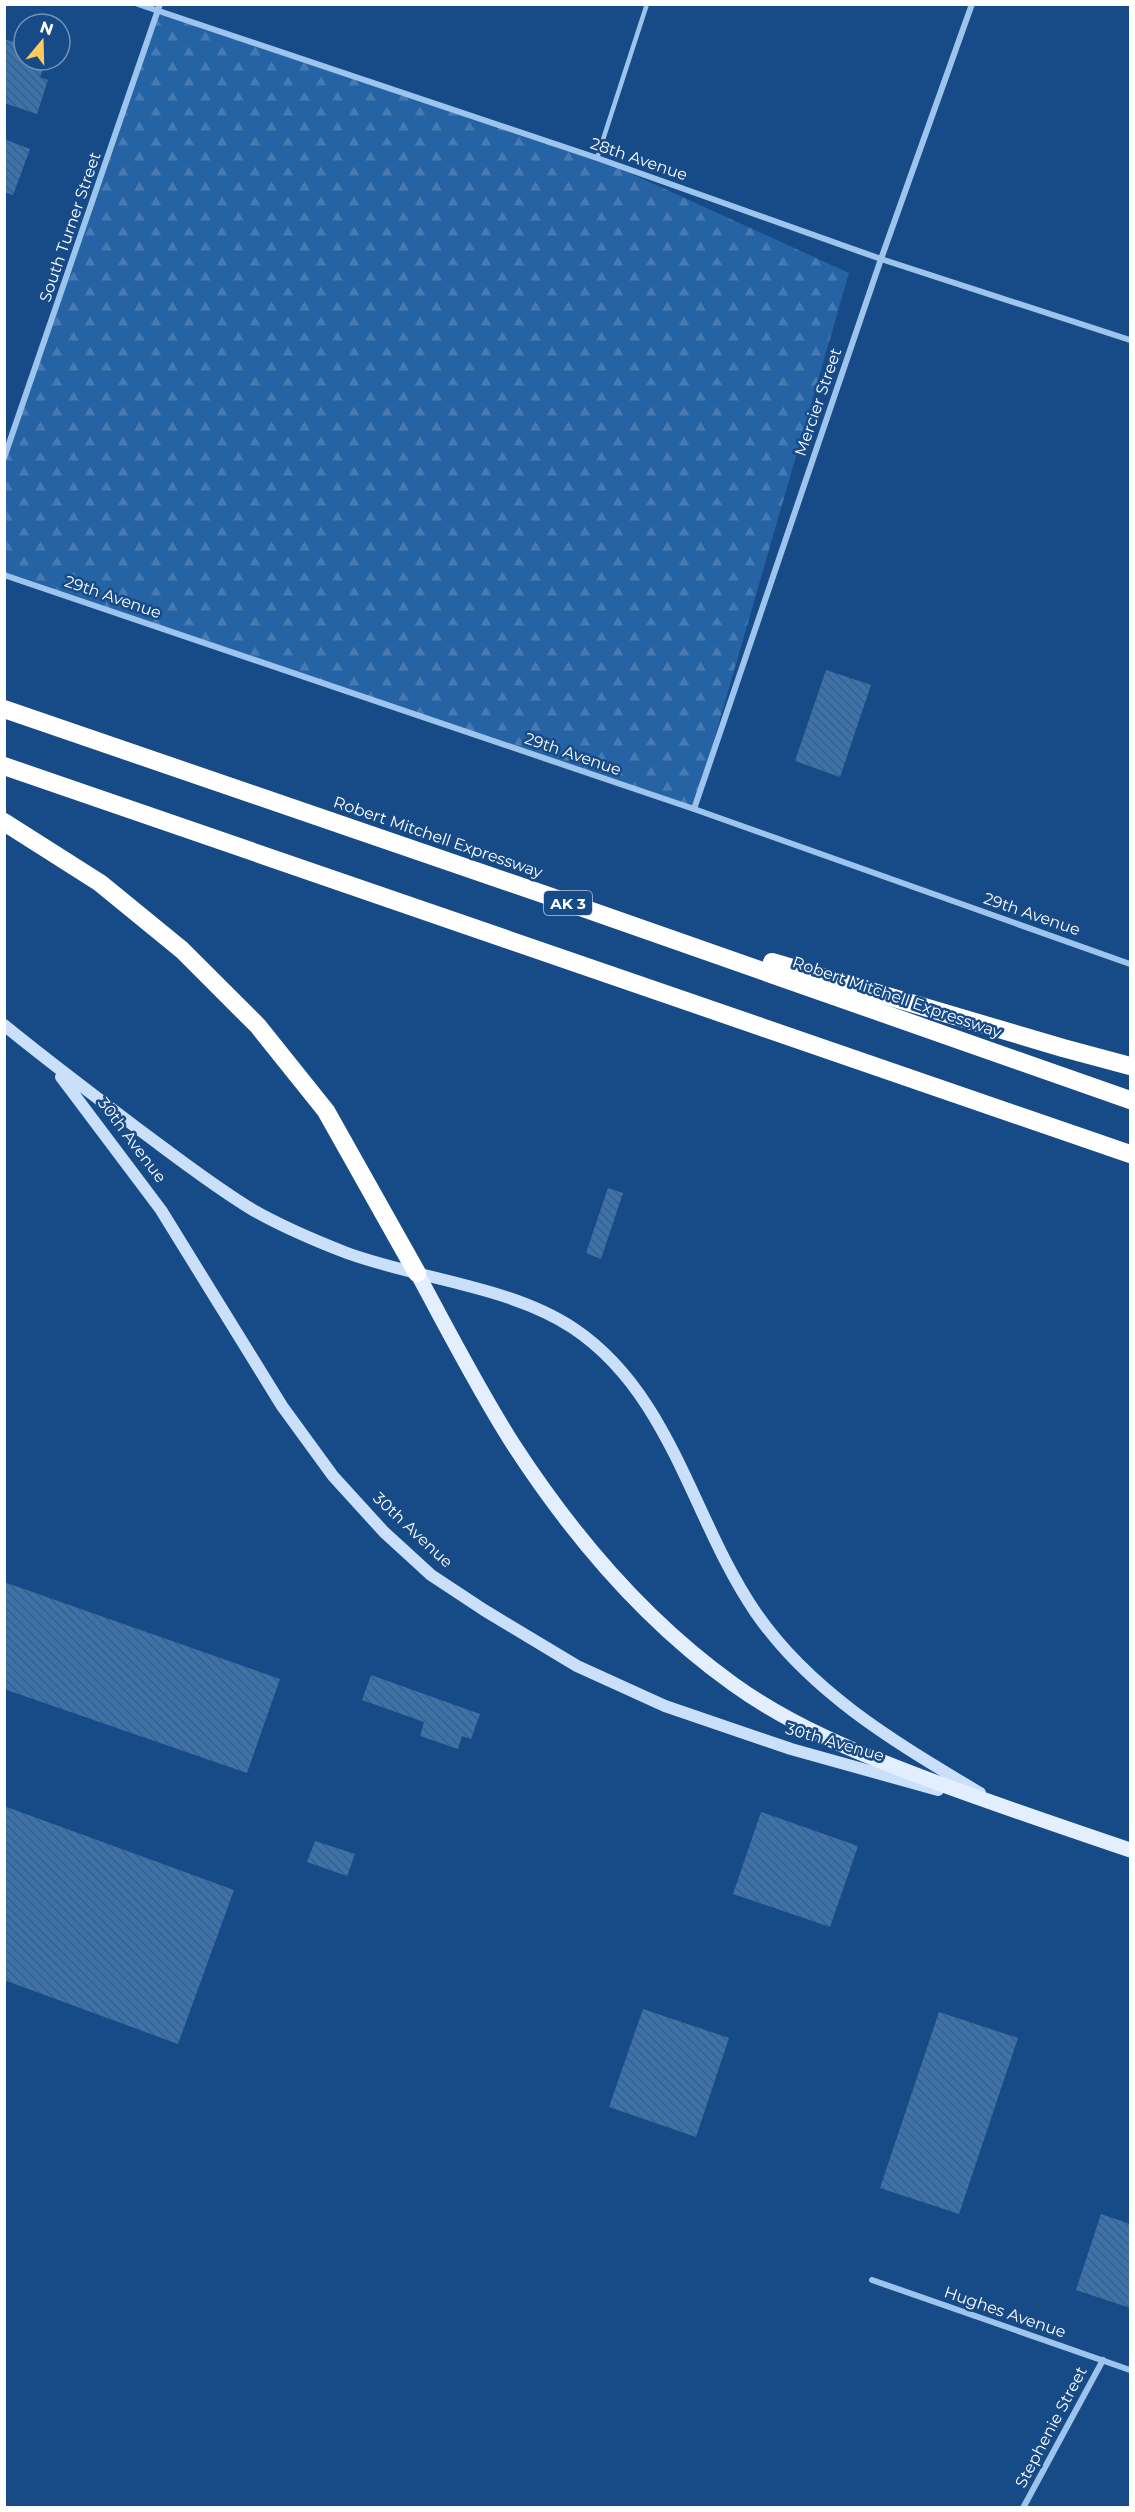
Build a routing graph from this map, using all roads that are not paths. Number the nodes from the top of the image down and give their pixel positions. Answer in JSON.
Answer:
{"nodes":[{"id":1,"x":138,"y":4,"type":"edge"},
{"id":2,"x":647,"y":4,"type":"edge"},
{"id":3,"x":972,"y":4,"type":"edge"},
{"id":4,"x":159,"y":8,"type":"edge"},
{"id":5,"x":597,"y":158,"type":"junction"},
{"id":6,"x":881,"y":259,"type":"junction"},
{"id":7,"x":1131,"y":340,"type":"edge"},
{"id":8,"x":4,"y":458,"type":"edge"},
{"id":9,"x":4,"y":575,"type":"edge"},
{"id":10,"x":4,"y":709,"type":"edge"},
{"id":11,"x":4,"y":766,"type":"edge"},
{"id":12,"x":694,"y":809,"type":"junction"},
{"id":13,"x":4,"y":822,"type":"edge"},
{"id":14,"x":543,"y":894,"type":"junction"},
{"id":15,"x":1131,"y":964,"type":"edge"},
{"id":16,"x":4,"y":1025,"type":"edge"},
{"id":17,"x":52,"y":1064,"type":"junction"},
{"id":18,"x":1131,"y":1066,"type":"edge"},
{"id":19,"x":1131,"y":1100,"type":"edge"},
{"id":20,"x":1131,"y":1154,"type":"edge"},
{"id":21,"x":417,"y":1273,"type":"junction"},
{"id":22,"x":1004,"y":1808,"type":"junction"},
{"id":23,"x":1131,"y":1850,"type":"edge"},
{"id":24,"x":872,"y":2280,"type":"dead end"},
{"id":25,"x":1103,"y":2360,"type":"junction"},
{"id":26,"x":1131,"y":2370,"type":"edge"},
{"id":27,"x":1023,"y":2508,"type":"edge"}],
"edges":[{"from":1,"to":4,"type":"street","name":"28th Avenue"},
{"from":2,"to":5,"type":"lane"},
{"from":3,"to":6,"type":"street","name":"Mercier Street"},
{"from":4,"to":5,"type":"street","name":"28th Avenue"},
{"from":4,"to":8,"type":"street","name":"South Turner Street"},
{"from":5,"to":6,"type":"street","name":"28th Avenue"},
{"from":6,"to":7,"type":"street","name":"28th Avenue"},
{"from":6,"to":12,"type":"street","name":"Mercier Street"},
{"from":9,"to":12,"type":"street","name":"29th Avenue"},
{"from":10,"to":14,"type":"highway","name":"Robert Mitchell Expressway","number":"AK 3"},
{"from":11,"to":20,"type":"highway"},
{"from":12,"to":15,"type":"street","name":"29th Avenue"},
{"from":13,"to":21,"type":"highway"},
{"from":14,"to":18,"type":"highway"},
{"from":14,"to":19,"type":"highway","name":"Robert Mitchell Expressway","number":"AK 3"},
{"from":16,"to":17,"type":"main road","name":"30th Avenue"},
{"from":17,"to":21,"type":"main road","name":"30th Avenue"},
{"from":17,"to":22,"type":"main road","name":"30th Avenue"},
{"from":21,"to":22,"type":"main road"},
{"from":21,"to":22,"type":"main road","name":"30th Avenue"},
{"from":22,"to":23,"type":"main road","name":"30th Avenue"},
{"from":24,"to":25,"type":"street","name":"Hughes Avenue"},
{"from":25,"to":26,"type":"street","name":"Hughes Avenue"},
{"from":25,"to":27,"type":"street","name":"Stephenie Street"}]}
